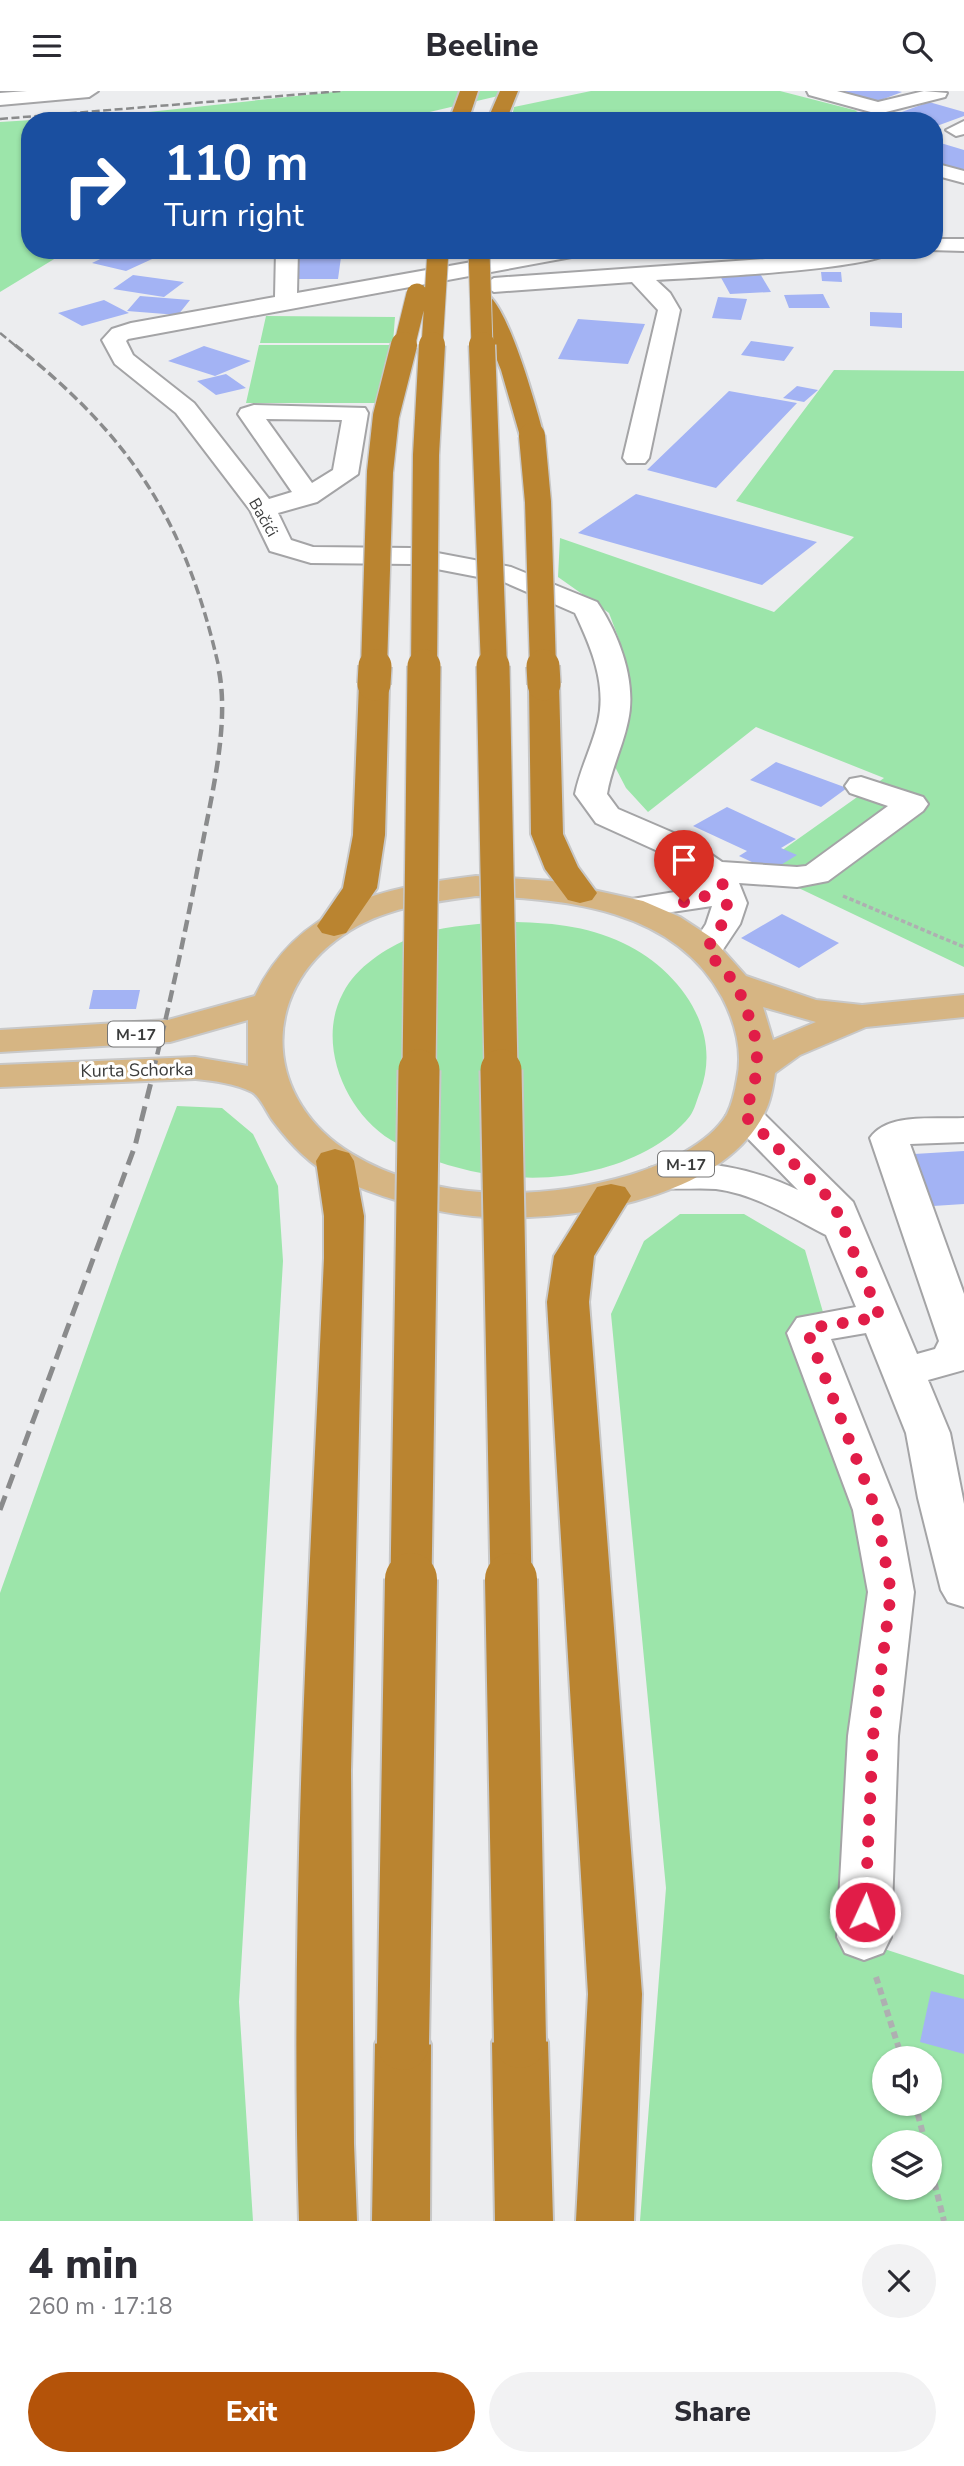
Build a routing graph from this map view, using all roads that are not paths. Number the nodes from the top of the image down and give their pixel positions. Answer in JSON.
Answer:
{"nodes":[{"id":1,"x":89,"y":91,"type":"edge"},
{"id":2,"x":469,"y":91,"type":"edge"},
{"id":3,"x":509,"y":91,"type":"edge"},
{"id":4,"x":816,"y":91,"type":"edge"},
{"id":5,"x":940,"y":93,"type":"edge"},
{"id":6,"x":0,"y":99,"type":"edge"},
{"id":7,"x":461,"y":112,"type":"edge"},
{"id":8,"x":500,"y":112,"type":"edge"},
{"id":9,"x":943,"y":171,"type":"edge"},
{"id":10,"x":964,"y":177,"type":"edge"},
{"id":11,"x":943,"y":245,"type":"edge"},
{"id":12,"x":964,"y":245,"type":"edge"},
{"id":13,"x":286,"y":259,"type":"edge"},
{"id":14,"x":421,"y":259,"type":"edge"},
{"id":15,"x":437,"y":259,"type":"edge"},
{"id":16,"x":480,"y":259,"type":"edge"},
{"id":17,"x":513,"y":259,"type":"edge"},
{"id":18,"x":837,"y":259,"type":"edge"},
{"id":19,"x":637,"y":275,"type":"junction"},
{"id":20,"x":379,"y":278,"type":"junction"},
{"id":21,"x":483,"y":299,"type":"junction"},
{"id":22,"x":288,"y":301,"type":"junction"},
{"id":23,"x":636,"y":458,"type":"dead end"},
{"id":24,"x":308,"y":496,"type":"dead end"},
{"id":25,"x":263,"y":509,"type":"junction"},
{"id":26,"x":861,"y":786,"type":"dead end"},
{"id":27,"x":719,"y":877,"type":"junction"},
{"id":28,"x":580,"y":893,"type":"junction"},
{"id":29,"x":632,"y":908,"type":"junction"},
{"id":30,"x":334,"y":926,"type":"junction"},
{"id":31,"x":706,"y":950,"type":"junction"},
{"id":32,"x":737,"y":985,"type":"junction"},
{"id":33,"x":268,"y":1004,"type":"junction"},
{"id":34,"x":964,"y":1006,"type":"edge"},
{"id":35,"x":860,"y":1016,"type":"junction"},
{"id":36,"x":0,"y":1041,"type":"edge"},
{"id":37,"x":758,"y":1068,"type":"junction"},
{"id":38,"x":0,"y":1076,"type":"edge"},
{"id":39,"x":271,"y":1086,"type":"junction"},
{"id":40,"x":745,"y":1116,"type":"junction"},
{"id":41,"x":964,"y":1130,"type":"edge"},
{"id":42,"x":335,"y":1161,"type":"junction"},
{"id":43,"x":664,"y":1177,"type":"junction"},
{"id":44,"x":611,"y":1196,"type":"junction"},
{"id":45,"x":843,"y":1227,"type":"junction"},
{"id":46,"x":880,"y":1317,"type":"junction"},
{"id":47,"x":904,"y":1371,"type":"junction"},
{"id":48,"x":947,"y":1455,"type":"edge"},
{"id":49,"x":964,"y":1590,"type":"edge"},
{"id":50,"x":864,"y":1937,"type":"road end"},
{"id":51,"x":328,"y":2221,"type":"edge"},
{"id":52,"x":401,"y":2221,"type":"edge"},
{"id":53,"x":524,"y":2221,"type":"edge"},
{"id":54,"x":604,"y":2221,"type":"edge"}],
"edges":[{"from":1,"to":6,"type":"street"},
{"from":2,"to":7,"type":"highway"},
{"from":3,"to":8,"type":"highway"},
{"from":4,"to":5,"type":"street"},
{"from":9,"to":10,"type":"street"},
{"from":11,"to":12,"type":"street"},
{"from":13,"to":22,"type":"street"},
{"from":14,"to":30,"type":"highway","bridge":true},
{"from":15,"to":52,"type":"highway","bridge":true},
{"from":16,"to":21,"type":"highway","bridge":true},
{"from":17,"to":20,"type":"street","name":"Bačići"},
{"from":18,"to":19,"type":"street"},
{"from":19,"to":20,"type":"street"},
{"from":19,"to":23,"type":"street"},
{"from":20,"to":22,"type":"street","name":"Bačići"},
{"from":21,"to":28,"type":"highway","bridge":true},
{"from":21,"to":53,"type":"highway","bridge":true},
{"from":22,"to":25,"type":"street","name":"Bačići"},
{"from":24,"to":25,"type":"street"},
{"from":25,"to":27,"type":"street","name":"Bačići"},
{"from":26,"to":27,"type":"street"},
{"from":27,"to":29,"type":"street"},
{"from":27,"to":31,"type":"street"},
{"from":28,"to":29,"type":"main road","number":"M-17"},
{"from":28,"to":30,"type":"main road","number":"M-17"},
{"from":29,"to":31,"type":"main road","number":"M-17"},
{"from":30,"to":33,"type":"main road","number":"M-17"},
{"from":31,"to":32,"type":"main road","number":"M-17"},
{"from":32,"to":35,"type":"main road"},
{"from":32,"to":37,"type":"main road","number":"M-17"},
{"from":33,"to":36,"type":"main road","name":"Kurta Schorka","number":"M-17"},
{"from":33,"to":39,"type":"main road","number":"M-17"},
{"from":34,"to":35,"type":"main road"},
{"from":35,"to":37,"type":"main road"},
{"from":37,"to":40,"type":"main road","number":"M-17"},
{"from":38,"to":39,"type":"main road","name":"Kurta Schorka","number":"M-17"},
{"from":39,"to":42,"type":"main road","number":"M-17"},
{"from":40,"to":43,"type":"main road","number":"M-17"},
{"from":40,"to":45,"type":"street"},
{"from":41,"to":47,"type":"street"},
{"from":42,"to":44,"type":"main road","number":"M-17"},
{"from":42,"to":51,"type":"highway"},
{"from":43,"to":44,"type":"main road","number":"M-17"},
{"from":43,"to":45,"type":"street"},
{"from":44,"to":54,"type":"highway"},
{"from":45,"to":46,"type":"street"},
{"from":46,"to":47,"type":"street"},
{"from":46,"to":50,"type":"street"},
{"from":47,"to":48,"type":"street"},
{"from":48,"to":49,"type":"street"}]}
